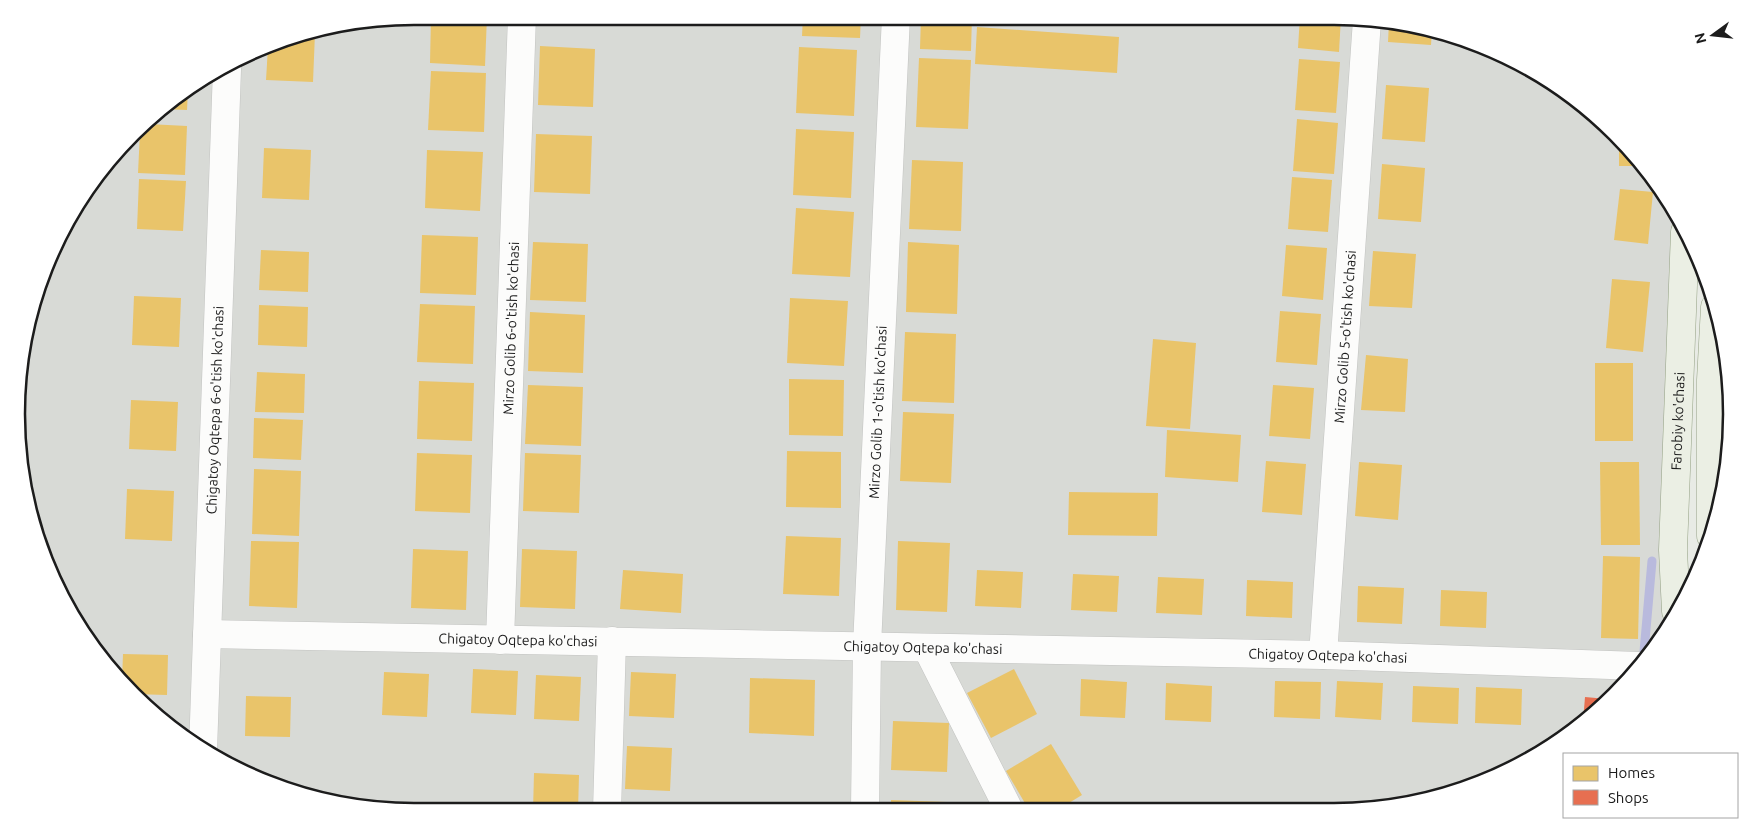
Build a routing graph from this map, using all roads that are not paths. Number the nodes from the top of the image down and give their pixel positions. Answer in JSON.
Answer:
{"nodes":[{"id":1,"x":522,"y":25,"type":"edge"},
{"id":2,"x":896,"y":25,"type":"edge"},
{"id":3,"x":1367,"y":27,"type":"edge"},
{"id":4,"x":227,"y":73,"type":"edge"},
{"id":5,"x":1684,"y":245,"type":"edge"},
{"id":6,"x":1714,"y":329,"type":"edge"},
{"id":7,"x":1710,"y":514,"type":"edge"},
{"id":8,"x":1675,"y":600,"type":"edge"},
{"id":9,"x":207,"y":634,"type":"junction"},
{"id":10,"x":500,"y":640,"type":"junction"},
{"id":11,"x":612,"y":641,"type":"junction"},
{"id":12,"x":867,"y":646,"type":"junction"},
{"id":13,"x":927,"y":648,"type":"junction"},
{"id":14,"x":1323,"y":655,"type":"junction"},
{"id":15,"x":1630,"y":666,"type":"edge"},
{"id":16,"x":203,"y":741,"type":"edge"},
{"id":17,"x":607,"y":803,"type":"edge"},
{"id":18,"x":865,"y":803,"type":"edge"},
{"id":19,"x":1005,"y":803,"type":"edge"}],
"edges":[{"from":1,"to":10,"type":"street","name":"Mirzo Golib 6-o'tish ko'chasi"},
{"from":2,"to":12,"type":"street","name":"Mirzo Golib 1-o'tish ko'chasi"},
{"from":3,"to":14,"type":"street","name":"Mirzo Golib 5-o'tish ko'chasi"},
{"from":4,"to":9,"type":"street","name":"Chigatoy Oqtepa 6-o'tish ko'chasi"},
{"from":5,"to":8,"type":"main road","name":"Farobiy ko'chasi"},
{"from":6,"to":7,"type":"main road"},
{"from":9,"to":10,"type":"street","name":"Chigatoy Oqtepa ko'chasi"},
{"from":9,"to":16,"type":"street","name":"Chigatoy Oqtepa 6-o'tish ko'chasi"},
{"from":10,"to":11,"type":"street","name":"Chigatoy Oqtepa ko'chasi"},
{"from":11,"to":12,"type":"street","name":"Chigatoy Oqtepa ko'chasi"},
{"from":11,"to":17,"type":"street"},
{"from":12,"to":13,"type":"street","name":"Chigatoy Oqtepa ko'chasi"},
{"from":12,"to":18,"type":"street","name":"Mirzo Golib 1-o'tish ko'chasi"},
{"from":13,"to":14,"type":"street","name":"Chigatoy Oqtepa ko'chasi"},
{"from":13,"to":19,"type":"street"},
{"from":14,"to":15,"type":"street","name":"Chigatoy Oqtepa ko'chasi"}]}
